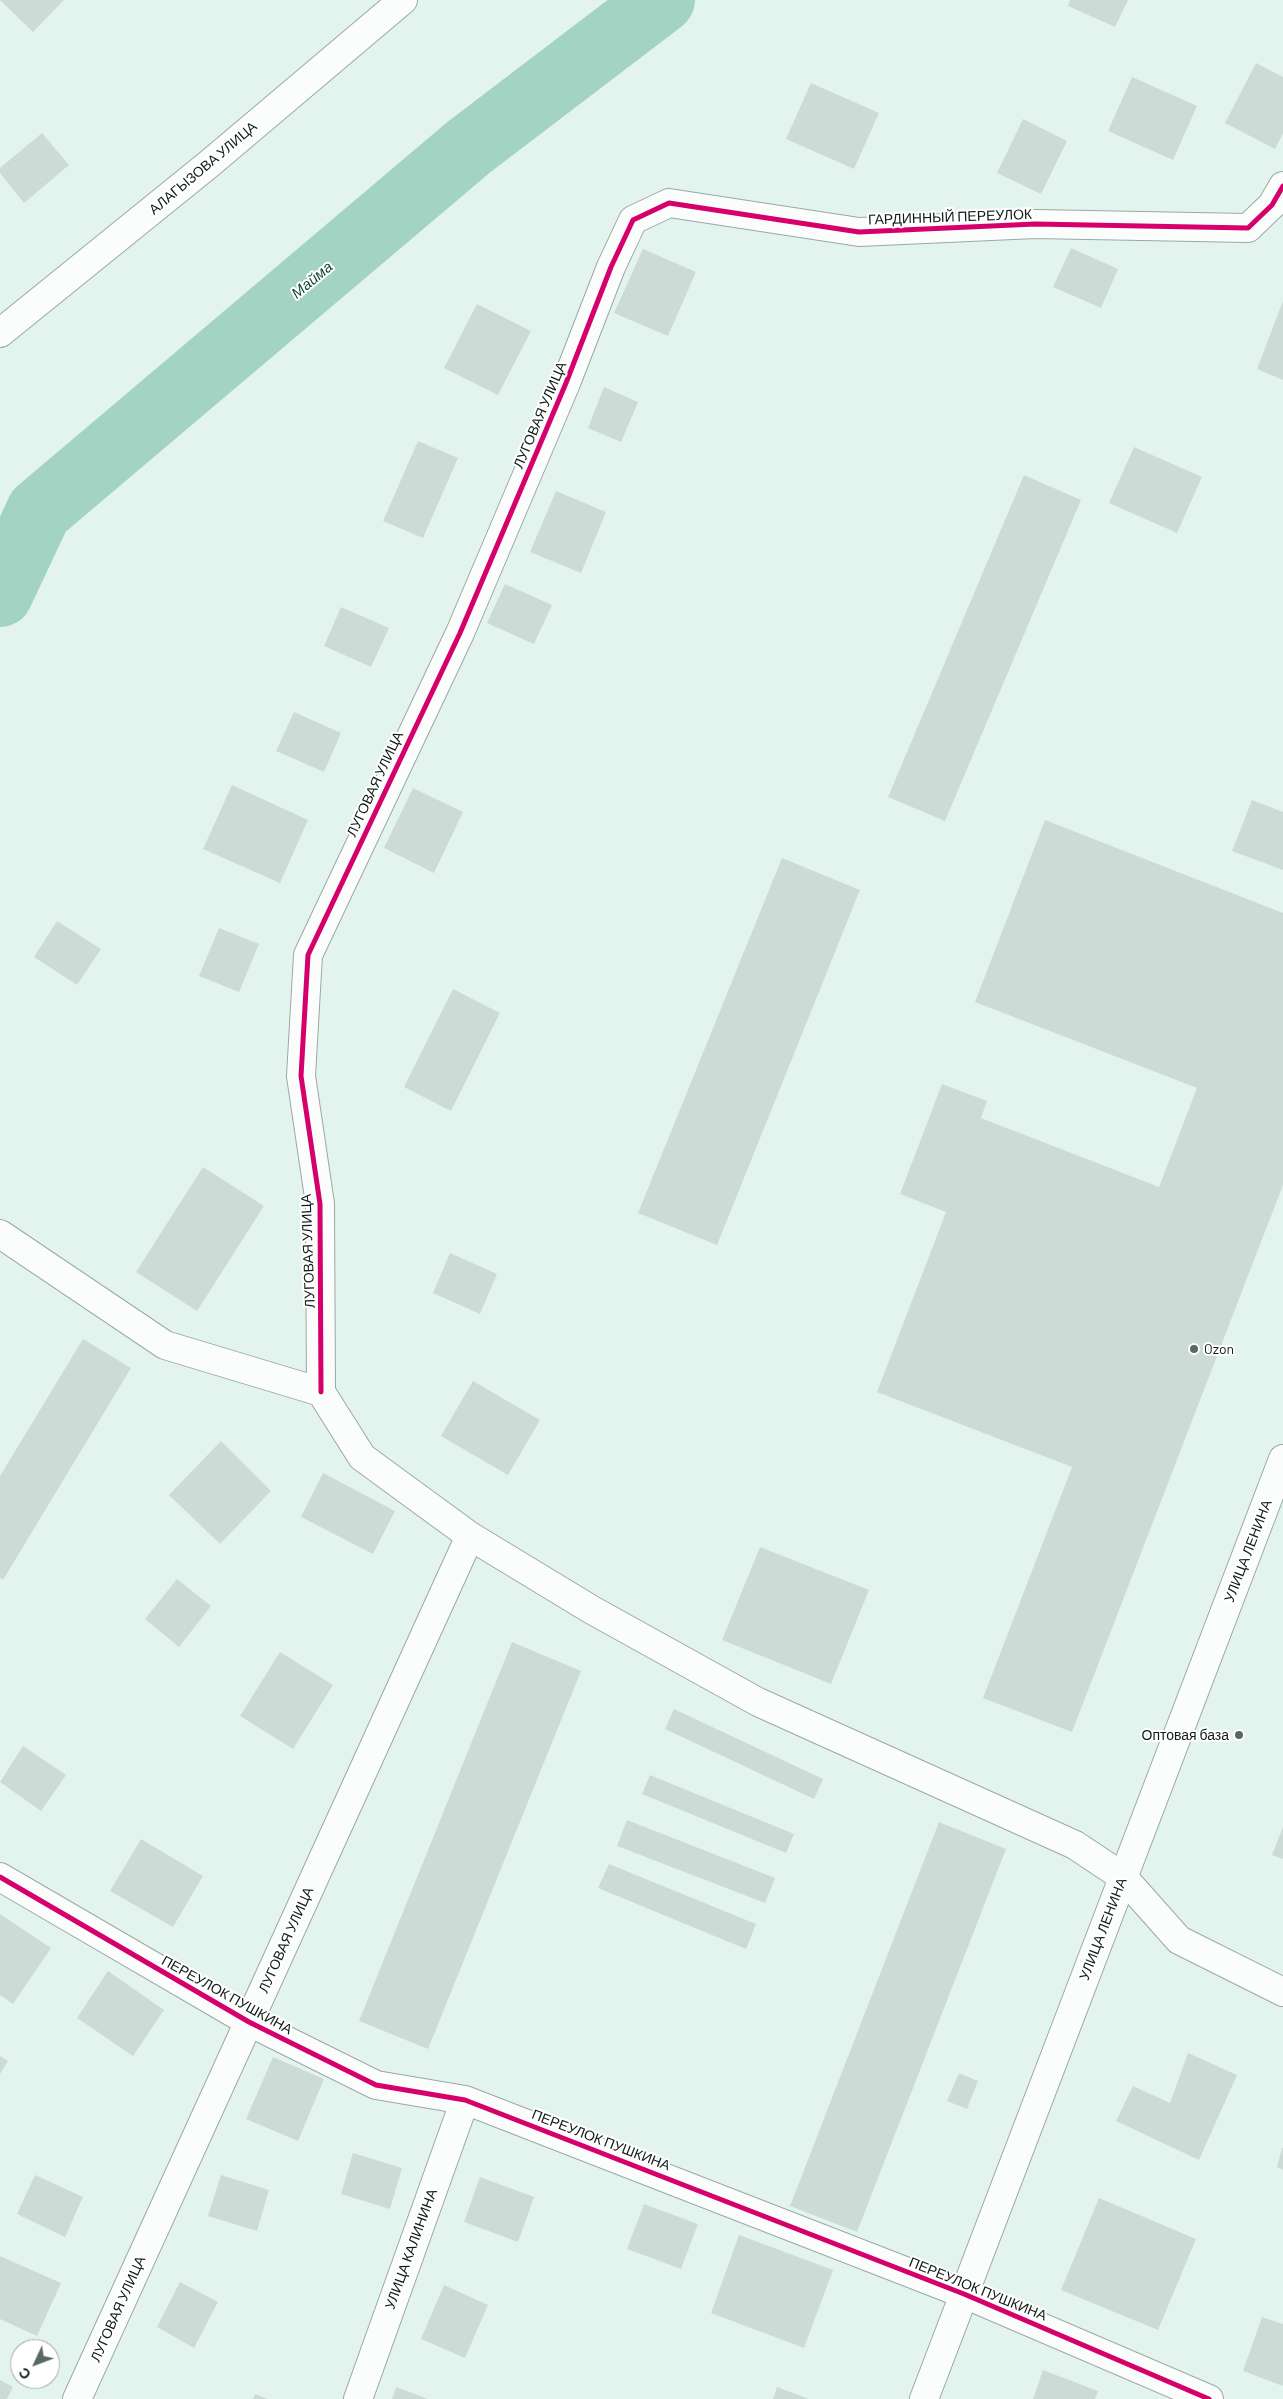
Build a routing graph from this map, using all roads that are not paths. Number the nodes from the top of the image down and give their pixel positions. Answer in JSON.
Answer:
{"nodes":[{"id":1,"x":403,"y":0,"type":"edge"},
{"id":2,"x":1283,"y":186,"type":"edge"},
{"id":3,"x":633,"y":220,"type":"joint"},
{"id":4,"x":0,"y":333,"type":"edge"},
{"id":5,"x":0,"y":1234,"type":"edge"},
{"id":6,"x":321,"y":1392,"type":"junction"},
{"id":7,"x":1283,"y":1459,"type":"edge"},
{"id":8,"x":470,"y":1536,"type":"junction"},
{"id":9,"x":0,"y":1877,"type":"edge"},
{"id":10,"x":1122,"y":1877,"type":"junction"},
{"id":11,"x":1283,"y":1992,"type":"edge"},
{"id":12,"x":249,"y":2022,"type":"junction"},
{"id":13,"x":465,"y":2100,"type":"junction"},
{"id":14,"x":964,"y":2294,"type":"junction"},
{"id":15,"x":77,"y":2399,"type":"edge"},
{"id":16,"x":358,"y":2399,"type":"edge"},
{"id":17,"x":924,"y":2399,"type":"edge"},
{"id":18,"x":1209,"y":2399,"type":"edge"}],
"edges":[{"from":1,"to":4,"type":"street","name":"АЛАГЫЗОВА УЛИЦА"},
{"from":2,"to":3,"type":"street","name":"ГАРДИННЫЙ ПЕРЕУЛОК"},
{"from":3,"to":6,"type":"street","name":"ЛУГОВАЯ УЛИЦА"},
{"from":5,"to":6,"type":"street"},
{"from":6,"to":8,"type":"street"},
{"from":7,"to":10,"type":"street","name":"УЛИЦА ЛЕНИНА"},
{"from":8,"to":10,"type":"street"},
{"from":8,"to":12,"type":"street","name":"ЛУГОВАЯ УЛИЦА"},
{"from":9,"to":12,"type":"street","name":"ПЕРЕУЛОК ПУШКИНА"},
{"from":10,"to":11,"type":"street"},
{"from":10,"to":14,"type":"street","name":"УЛИЦА ЛЕНИНА"},
{"from":12,"to":13,"type":"street","name":"ПЕРЕУЛОК ПУШКИНА"},
{"from":12,"to":15,"type":"street","name":"ЛУГОВАЯ УЛИЦА"},
{"from":13,"to":14,"type":"street","name":"ПЕРЕУЛОК ПУШКИНА"},
{"from":13,"to":16,"type":"street","name":"УЛИЦА КАЛИНИНА"},
{"from":14,"to":17,"type":"street","name":"УЛИЦА ЛЕНИНА"},
{"from":14,"to":18,"type":"street","name":"ПЕРЕУЛОК ПУШКИНА"}]}
